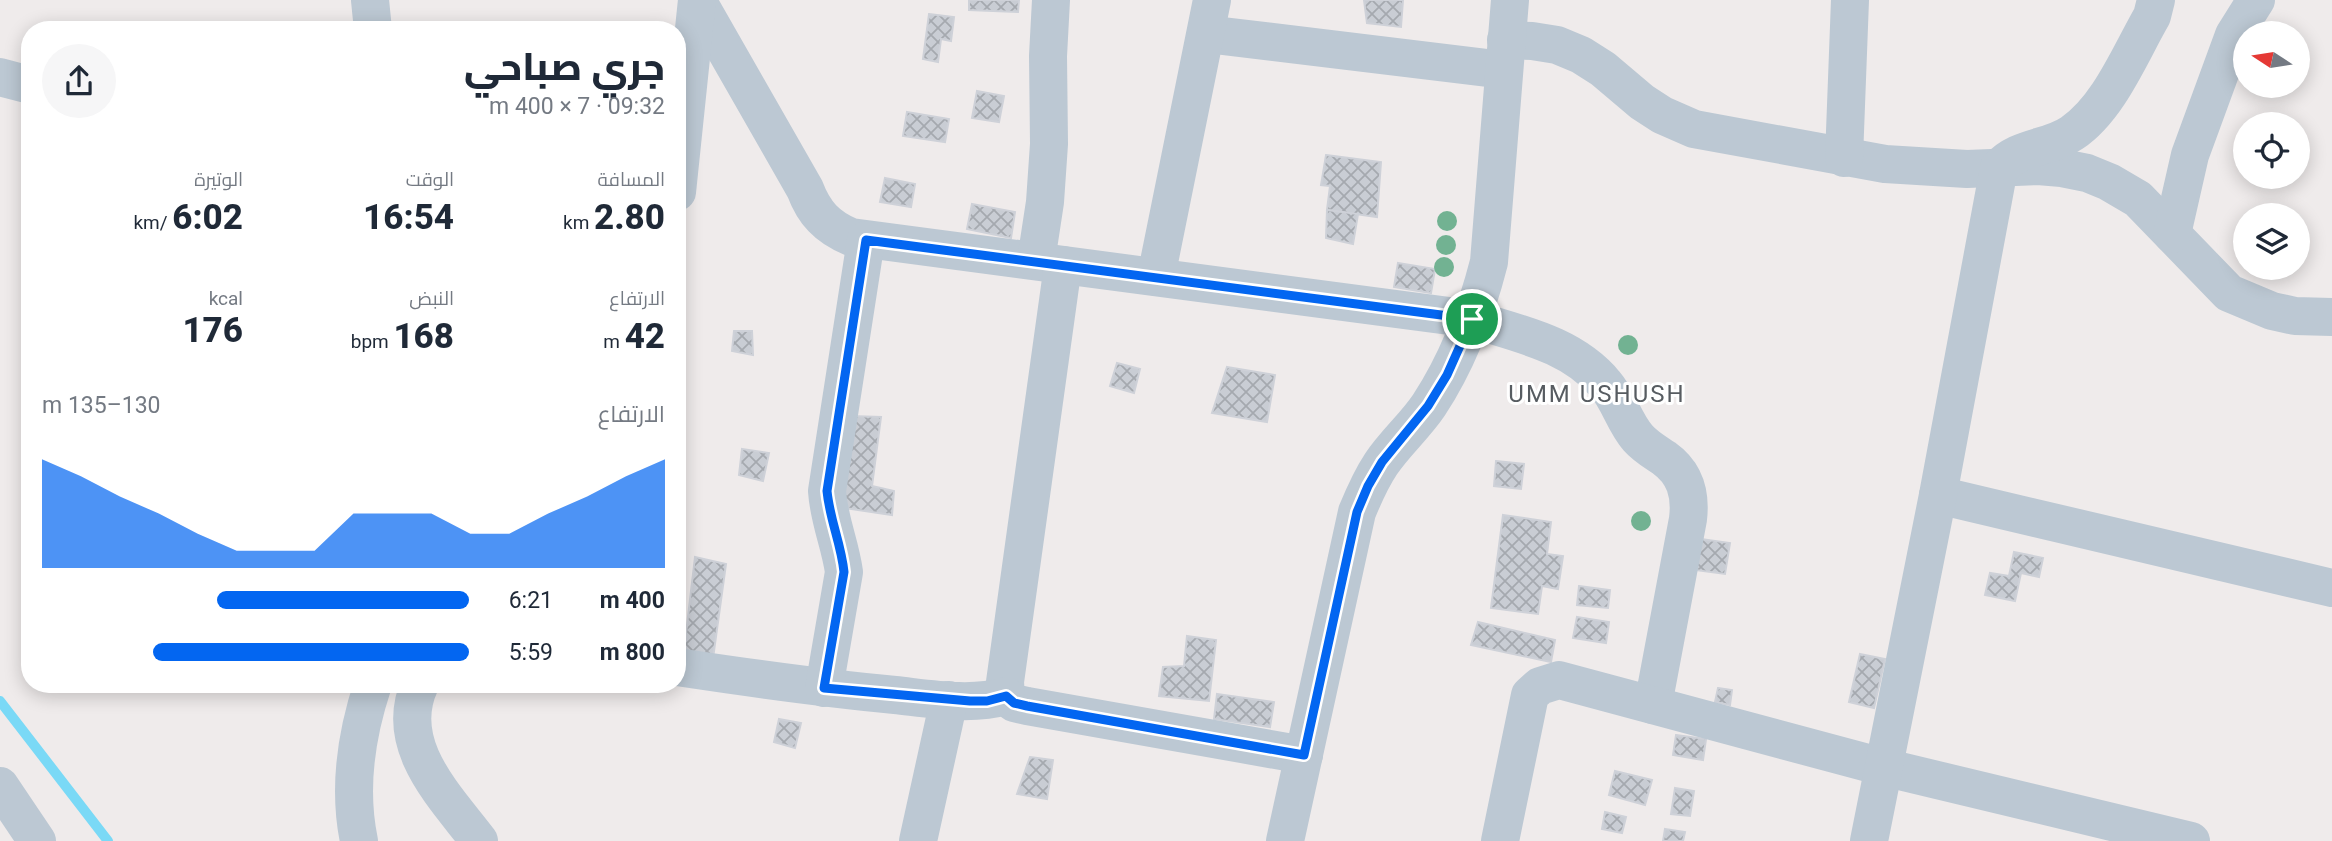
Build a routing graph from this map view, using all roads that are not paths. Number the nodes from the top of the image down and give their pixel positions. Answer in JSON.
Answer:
{"nodes":[{"id":1,"x":370,"y":0,"type":"edge"},
{"id":2,"x":697,"y":0,"type":"edge"},
{"id":3,"x":1051,"y":0,"type":"edge"},
{"id":4,"x":1510,"y":0,"type":"edge"},
{"id":5,"x":1850,"y":0,"type":"edge"},
{"id":6,"x":2156,"y":0,"type":"edge"},
{"id":7,"x":2256,"y":0,"type":"edge"},
{"id":8,"x":1209,"y":17,"type":"edge"},
{"id":9,"x":372,"y":21,"type":"edge"},
{"id":10,"x":1505,"y":55,"type":"junction"},
{"id":11,"x":0,"y":77,"type":"edge"},
{"id":12,"x":21,"y":83,"type":"edge"},
{"id":13,"x":686,"y":89,"type":"edge"},
{"id":14,"x":1844,"y":158,"type":"junction"},
{"id":15,"x":1999,"y":168,"type":"junction"},
{"id":16,"x":2172,"y":234,"type":"junction"},
{"id":17,"x":866,"y":240,"type":"junction"},
{"id":18,"x":1049,"y":263,"type":"junction"},
{"id":19,"x":1156,"y":277,"type":"junction"},
{"id":20,"x":2332,"y":317,"type":"edge"},
{"id":21,"x":1472,"y":319,"type":"junction"},
{"id":22,"x":1938,"y":495,"type":"junction"},
{"id":23,"x":2332,"y":588,"type":"edge"},
{"id":24,"x":686,"y":668,"type":"edge"},
{"id":25,"x":824,"y":688,"type":"junction"},
{"id":26,"x":370,"y":693,"type":"edge"},
{"id":27,"x":411,"y":693,"type":"edge"},
{"id":28,"x":1006,"y":696,"type":"junction"},
{"id":29,"x":949,"y":700,"type":"junction"},
{"id":30,"x":1653,"y":705,"type":"junction"},
{"id":31,"x":1304,"y":755,"type":"junction"},
{"id":32,"x":1883,"y":767,"type":"junction"},
{"id":33,"x":0,"y":786,"type":"edge"},
{"id":34,"x":37,"y":841,"type":"edge"},
{"id":35,"x":359,"y":841,"type":"edge"},
{"id":36,"x":479,"y":841,"type":"edge"},
{"id":37,"x":918,"y":841,"type":"edge"},
{"id":38,"x":1285,"y":841,"type":"edge"},
{"id":39,"x":1500,"y":841,"type":"edge"},
{"id":40,"x":1869,"y":841,"type":"edge"},
{"id":41,"x":2191,"y":841,"type":"edge"}],
"edges":[{"from":1,"to":9,"type":"street"},
{"from":2,"to":13,"type":"street"},
{"from":2,"to":17,"type":"street"},
{"from":3,"to":18,"type":"street"},
{"from":4,"to":10,"type":"street"},
{"from":5,"to":14,"type":"street"},
{"from":6,"to":15,"type":"street"},
{"from":7,"to":16,"type":"street"},
{"from":8,"to":10,"type":"street"},
{"from":8,"to":19,"type":"street"},
{"from":10,"to":14,"type":"street"},
{"from":10,"to":21,"type":"street"},
{"from":11,"to":12,"type":"street"},
{"from":14,"to":15,"type":"street"},
{"from":15,"to":16,"type":"street"},
{"from":15,"to":22,"type":"street"},
{"from":16,"to":20,"type":"street"},
{"from":17,"to":18,"type":"street"},
{"from":17,"to":25,"type":"street"},
{"from":18,"to":19,"type":"street"},
{"from":18,"to":28,"type":"street"},
{"from":19,"to":21,"type":"street"},
{"from":21,"to":30,"type":"street"},
{"from":21,"to":31,"type":"street"},
{"from":22,"to":23,"type":"street"},
{"from":22,"to":32,"type":"street"},
{"from":24,"to":25,"type":"street"},
{"from":25,"to":29,"type":"street"},
{"from":26,"to":35,"type":"street"},
{"from":27,"to":36,"type":"street"},
{"from":28,"to":29,"type":"street"},
{"from":28,"to":31,"type":"street"},
{"from":29,"to":37,"type":"street"},
{"from":30,"to":32,"type":"street"},
{"from":30,"to":39,"type":"street"},
{"from":31,"to":38,"type":"street"},
{"from":32,"to":40,"type":"street"},
{"from":32,"to":41,"type":"street"},
{"from":33,"to":34,"type":"street"}]}
